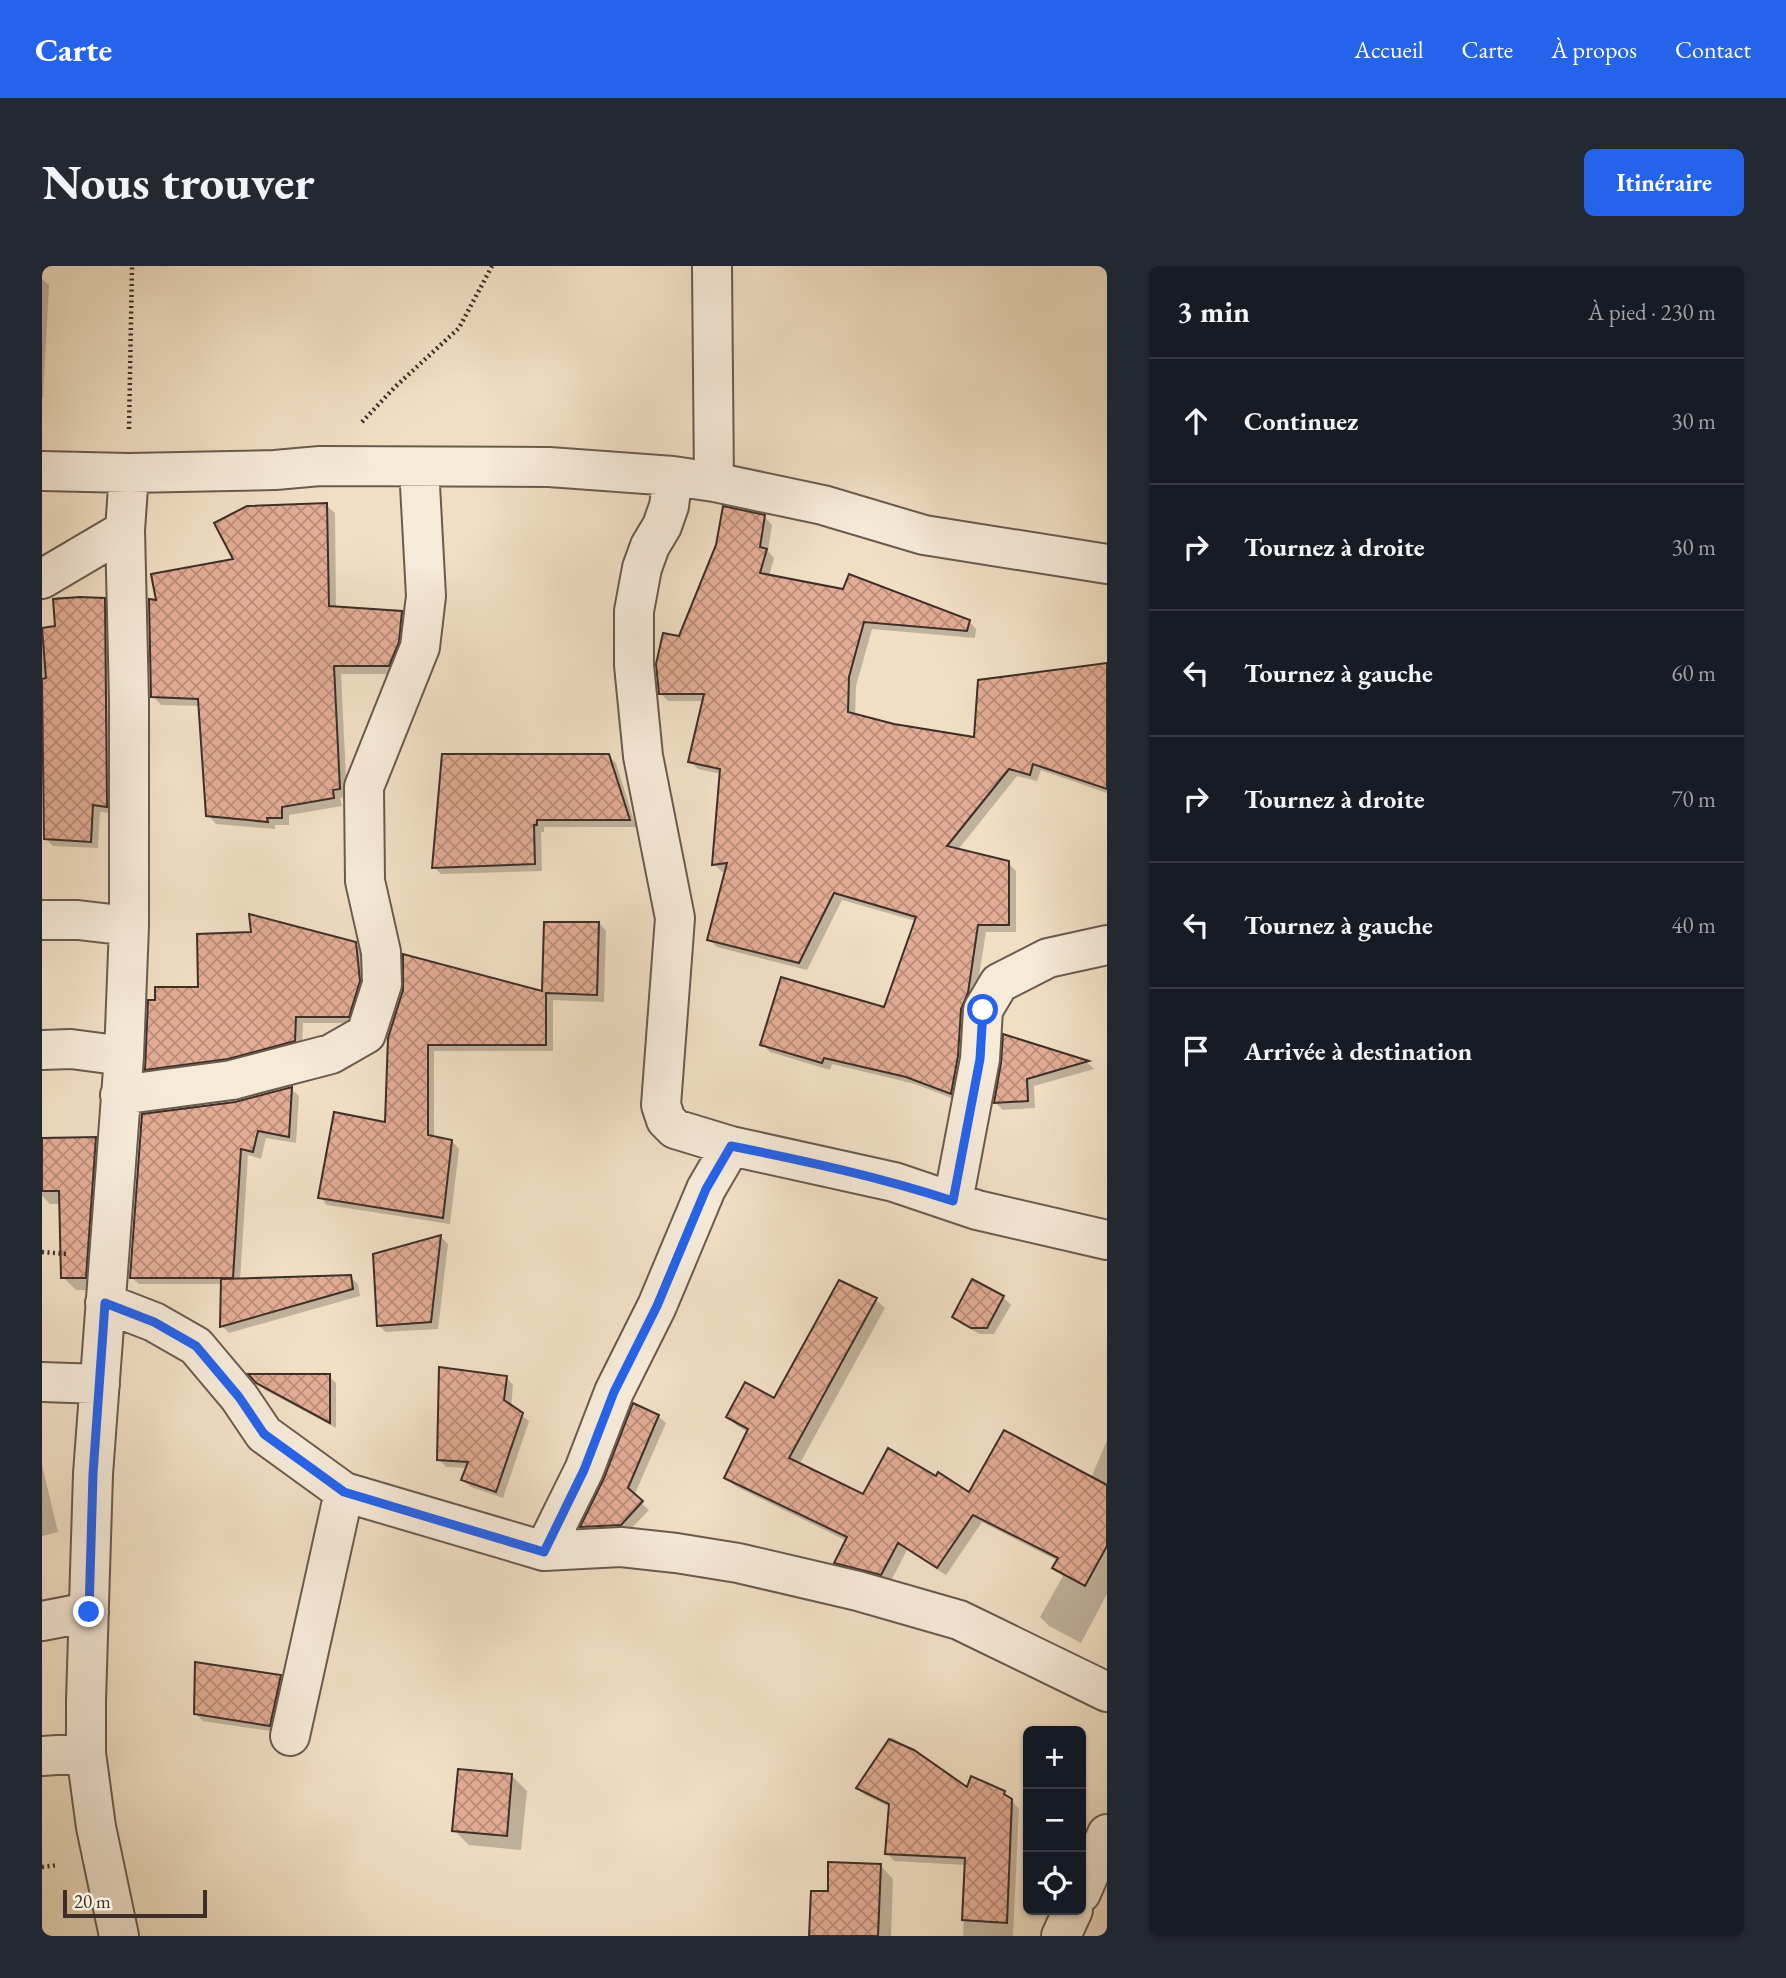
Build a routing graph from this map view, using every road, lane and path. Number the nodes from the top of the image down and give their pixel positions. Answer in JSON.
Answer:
{"nodes":[{"id":1,"x":132,"y":266,"type":"edge"},
{"id":2,"x":492,"y":266,"type":"edge"},
{"id":3,"x":712,"y":266,"type":"edge"},
{"id":4,"x":320,"y":466,"type":"junction"},
{"id":5,"x":419,"y":467,"type":"junction"},
{"id":6,"x":42,"y":471,"type":"edge"},
{"id":7,"x":129,"y":473,"type":"junction"},
{"id":8,"x":673,"y":476,"type":"junction"},
{"id":9,"x":714,"y":482,"type":"junction"},
{"id":10,"x":125,"y":530,"type":"junction"},
{"id":11,"x":1107,"y":564,"type":"edge"},
{"id":12,"x":42,"y":579,"type":"edge"},
{"id":13,"x":42,"y":920,"type":"edge"},
{"id":14,"x":130,"y":926,"type":"junction"},
{"id":15,"x":1107,"y":945,"type":"edge"},
{"id":16,"x":42,"y":1050,"type":"edge"},
{"id":17,"x":124,"y":1056,"type":"junction"},
{"id":18,"x":120,"y":1095,"type":"junction"},
{"id":19,"x":731,"y":1146,"type":"junction"},
{"id":20,"x":953,"y":1201,"type":"junction"},
{"id":21,"x":1107,"y":1240,"type":"edge"},
{"id":22,"x":105,"y":1303,"type":"junction"},
{"id":23,"x":42,"y":1382,"type":"edge"},
{"id":24,"x":100,"y":1384,"type":"junction"},
{"id":25,"x":344,"y":1492,"type":"junction"},
{"id":26,"x":544,"y":1552,"type":"junction"},
{"id":27,"x":89,"y":1612,"type":"junction"},
{"id":28,"x":42,"y":1621,"type":"edge"},
{"id":29,"x":1107,"y":1692,"type":"edge"},
{"id":30,"x":289,"y":1736,"type":"dead end"},
{"id":31,"x":86,"y":1753,"type":"junction"},
{"id":32,"x":42,"y":1756,"type":"edge"},
{"id":33,"x":1107,"y":1834,"type":"edge"},
{"id":34,"x":1086,"y":1882,"type":"edge"},
{"id":35,"x":1071,"y":1915,"type":"edge"},
{"id":36,"x":119,"y":1936,"type":"edge"},
{"id":37,"x":1062,"y":1936,"type":"edge"}],
"edges":[{"from":1,"to":7,"type":"path"},
{"from":2,"to":4,"type":"path"},
{"from":3,"to":9,"type":"street"},
{"from":4,"to":5,"type":"street"},
{"from":4,"to":7,"type":"street"},
{"from":5,"to":8,"type":"street"},
{"from":5,"to":18,"type":"street"},
{"from":6,"to":7,"type":"street"},
{"from":7,"to":10,"type":"street"},
{"from":8,"to":9,"type":"street"},
{"from":8,"to":19,"type":"street"},
{"from":9,"to":11,"type":"street"},
{"from":10,"to":12,"type":"street"},
{"from":10,"to":14,"type":"street"},
{"from":13,"to":14,"type":"street"},
{"from":14,"to":17,"type":"street"},
{"from":15,"to":20,"type":"street"},
{"from":16,"to":17,"type":"street"},
{"from":17,"to":18,"type":"street"},
{"from":18,"to":22,"type":"street"},
{"from":19,"to":20,"type":"street"},
{"from":19,"to":26,"type":"street"},
{"from":20,"to":21,"type":"street"},
{"from":22,"to":24,"type":"street"},
{"from":22,"to":25,"type":"street"},
{"from":23,"to":24,"type":"street"},
{"from":24,"to":27,"type":"street"},
{"from":25,"to":26,"type":"street"},
{"from":25,"to":30,"type":"street"},
{"from":26,"to":29,"type":"street"},
{"from":27,"to":28,"type":"street"},
{"from":27,"to":31,"type":"street"},
{"from":31,"to":32,"type":"street"},
{"from":31,"to":36,"type":"street"},
{"from":33,"to":34,"type":"street"},
{"from":35,"to":37,"type":"street"}]}
